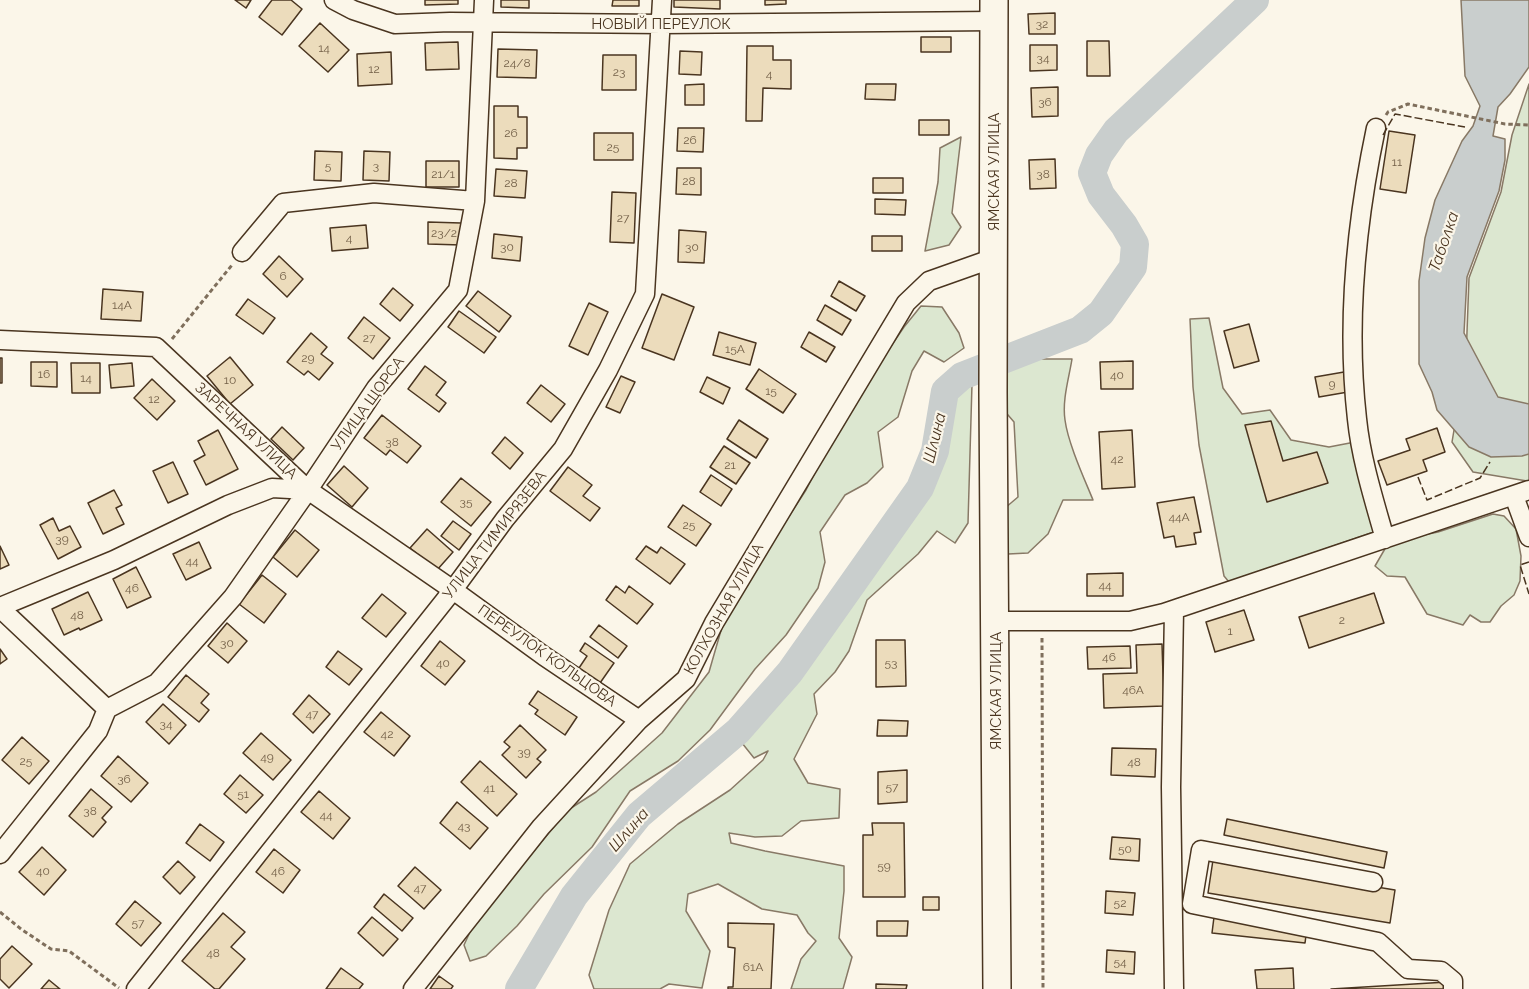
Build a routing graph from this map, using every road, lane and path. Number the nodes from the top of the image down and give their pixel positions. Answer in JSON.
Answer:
{"nodes":[{"id":1,"x":333,"y":0,"type":"edge"},
{"id":2,"x":484,"y":0,"type":"edge"},
{"id":3,"x":662,"y":0,"type":"edge"},
{"id":4,"x":994,"y":10,"type":"edge"},
{"id":5,"x":484,"y":23,"type":"junction"},
{"id":6,"x":662,"y":24,"type":"junction"},
{"id":7,"x":1529,"y":125,"type":"edge"},
{"id":8,"x":1376,"y":128,"type":"joint"},
{"id":9,"x":475,"y":201,"type":"junction"},
{"id":10,"x":242,"y":252,"type":"joint"},
{"id":11,"x":994,"y":258,"type":"junction"},
{"id":12,"x":0,"y":340,"type":"edge"},
{"id":13,"x":162,"y":352,"type":"junction"},
{"id":14,"x":308,"y":490,"type":"junction"},
{"id":15,"x":1521,"y":493,"type":"edge"},
{"id":16,"x":1529,"y":537,"type":"edge"},
{"id":17,"x":1385,"y":539,"type":"junction"},
{"id":18,"x":453,"y":590,"type":"junction"},
{"id":19,"x":0,"y":608,"type":"edge"},
{"id":20,"x":1174,"y":610,"type":"junction"},
{"id":21,"x":995,"y":621,"type":"junction"},
{"id":22,"x":1041,"y":621,"type":"junction"},
{"id":23,"x":107,"y":709,"type":"junction"},
{"id":24,"x":639,"y":720,"type":"junction"},
{"id":25,"x":1172,"y":845,"type":"junction"},
{"id":26,"x":1201,"y":850,"type":"junction"},
{"id":27,"x":0,"y":854,"type":"edge"},
{"id":28,"x":1373,"y":882,"type":"dead end"},
{"id":29,"x":0,"y":912,"type":"edge"},
{"id":30,"x":120,"y":989,"type":"edge"},
{"id":31,"x":136,"y":989,"type":"edge"},
{"id":32,"x":413,"y":989,"type":"edge"},
{"id":33,"x":997,"y":989,"type":"edge"},
{"id":34,"x":1043,"y":989,"type":"edge"},
{"id":35,"x":1174,"y":989,"type":"edge"},
{"id":36,"x":1453,"y":989,"type":"edge"}],
"edges":[{"from":1,"to":5,"type":"street","name":"НОВЫЙ ПЕРЕУЛОК"},
{"from":2,"to":5,"type":"street","name":"УЛИЦА ЩОРСА"},
{"from":3,"to":6,"type":"street","name":"УЛИЦА ТИМИРЯЗЕВА"},
{"from":4,"to":6,"type":"street","name":"НОВЫЙ ПЕРЕУЛОК"},
{"from":4,"to":11,"type":"highway","name":"ЯМСКАЯ УЛИЦА"},
{"from":5,"to":6,"type":"street","name":"НОВЫЙ ПЕРЕУЛОК"},
{"from":5,"to":9,"type":"street","name":"УЛИЦА ЩОРСА"},
{"from":6,"to":18,"type":"street","name":"УЛИЦА ТИМИРЯЗЕВА"},
{"from":7,"to":8,"type":"path"},
{"from":8,"to":17,"type":"street"},
{"from":9,"to":10,"type":"street"},
{"from":9,"to":14,"type":"street","name":"УЛИЦА ЩОРСА"},
{"from":10,"to":13,"type":"path"},
{"from":11,"to":21,"type":"highway","name":"ЯМСКАЯ УЛИЦА"},
{"from":11,"to":24,"type":"street","name":"КОЛХОЗНАЯ УЛИЦА"},
{"from":12,"to":13,"type":"street"},
{"from":13,"to":14,"type":"street","name":"ЗАРЕЧНАЯ УЛИЦА"},
{"from":14,"to":18,"type":"street","name":"ПЕРЕУЛОК КОЛЬЦОВА"},
{"from":14,"to":19,"type":"street"},
{"from":14,"to":23,"type":"street","name":"ЗАРЕЧНАЯ УЛИЦА"},
{"from":15,"to":16,"type":"street"},
{"from":15,"to":17,"type":"street"},
{"from":17,"to":20,"type":"street"},
{"from":18,"to":24,"type":"street","name":"ПЕРЕУЛОК КОЛЬЦОВА"},
{"from":18,"to":31,"type":"street","name":"УЛИЦА ТИМИРЯЗЕВА"},
{"from":19,"to":23,"type":"street"},
{"from":20,"to":22,"type":"street"},
{"from":20,"to":25,"type":"street"},
{"from":21,"to":22,"type":"street"},
{"from":21,"to":33,"type":"highway","name":"ЯМСКАЯ УЛИЦА"},
{"from":22,"to":34,"type":"path"},
{"from":23,"to":27,"type":"street"},
{"from":24,"to":32,"type":"street","name":"КОЛХОЗНАЯ УЛИЦА"},
{"from":25,"to":26,"type":"street"},
{"from":25,"to":35,"type":"street"},
{"from":26,"to":28,"type":"street"},
{"from":26,"to":36,"type":"street"},
{"from":29,"to":30,"type":"path"}]}
